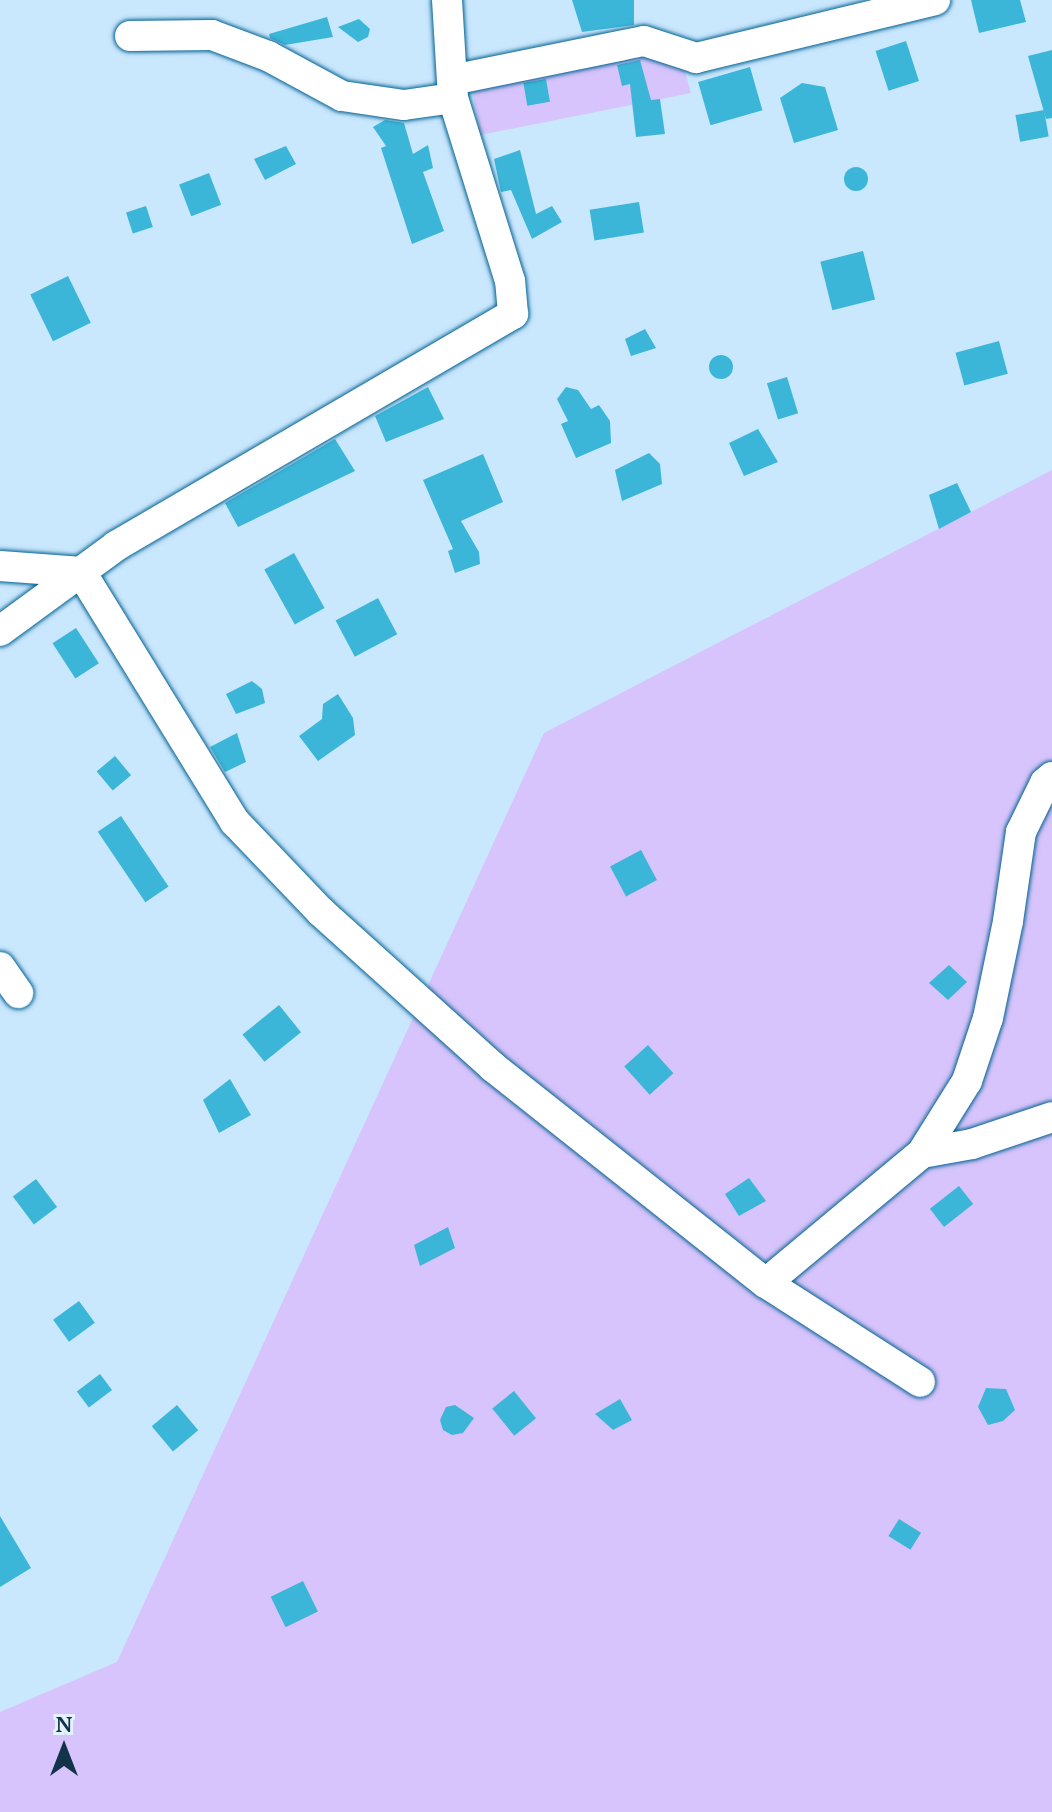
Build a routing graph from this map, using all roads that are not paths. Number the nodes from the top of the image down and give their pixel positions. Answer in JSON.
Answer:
{"nodes":[{"id":1,"x":447,"y":0,"type":"edge"},
{"id":2,"x":935,"y":0,"type":"edge"},
{"id":3,"x":130,"y":36,"type":"dead end"},
{"id":4,"x":453,"y":89,"type":"junction"},
{"id":5,"x":0,"y":566,"type":"edge"},
{"id":6,"x":81,"y":572,"type":"junction"},
{"id":7,"x":0,"y":631,"type":"edge"},
{"id":8,"x":1052,"y":777,"type":"edge"},
{"id":9,"x":0,"y":967,"type":"edge"},
{"id":10,"x":18,"y":993,"type":"dead end"},
{"id":11,"x":1052,"y":1117,"type":"edge"},
{"id":12,"x":922,"y":1153,"type":"junction"},
{"id":13,"x":766,"y":1283,"type":"junction"},
{"id":14,"x":920,"y":1382,"type":"dead end"}],
"edges":[{"from":1,"to":4,"type":"street"},
{"from":2,"to":4,"type":"street"},
{"from":3,"to":4,"type":"street"},
{"from":4,"to":6,"type":"street"},
{"from":5,"to":6,"type":"street"},
{"from":6,"to":7,"type":"street"},
{"from":6,"to":13,"type":"street"},
{"from":8,"to":12,"type":"street"},
{"from":9,"to":10,"type":"street"},
{"from":11,"to":12,"type":"street"},
{"from":12,"to":13,"type":"street"},
{"from":13,"to":14,"type":"street"}]}
